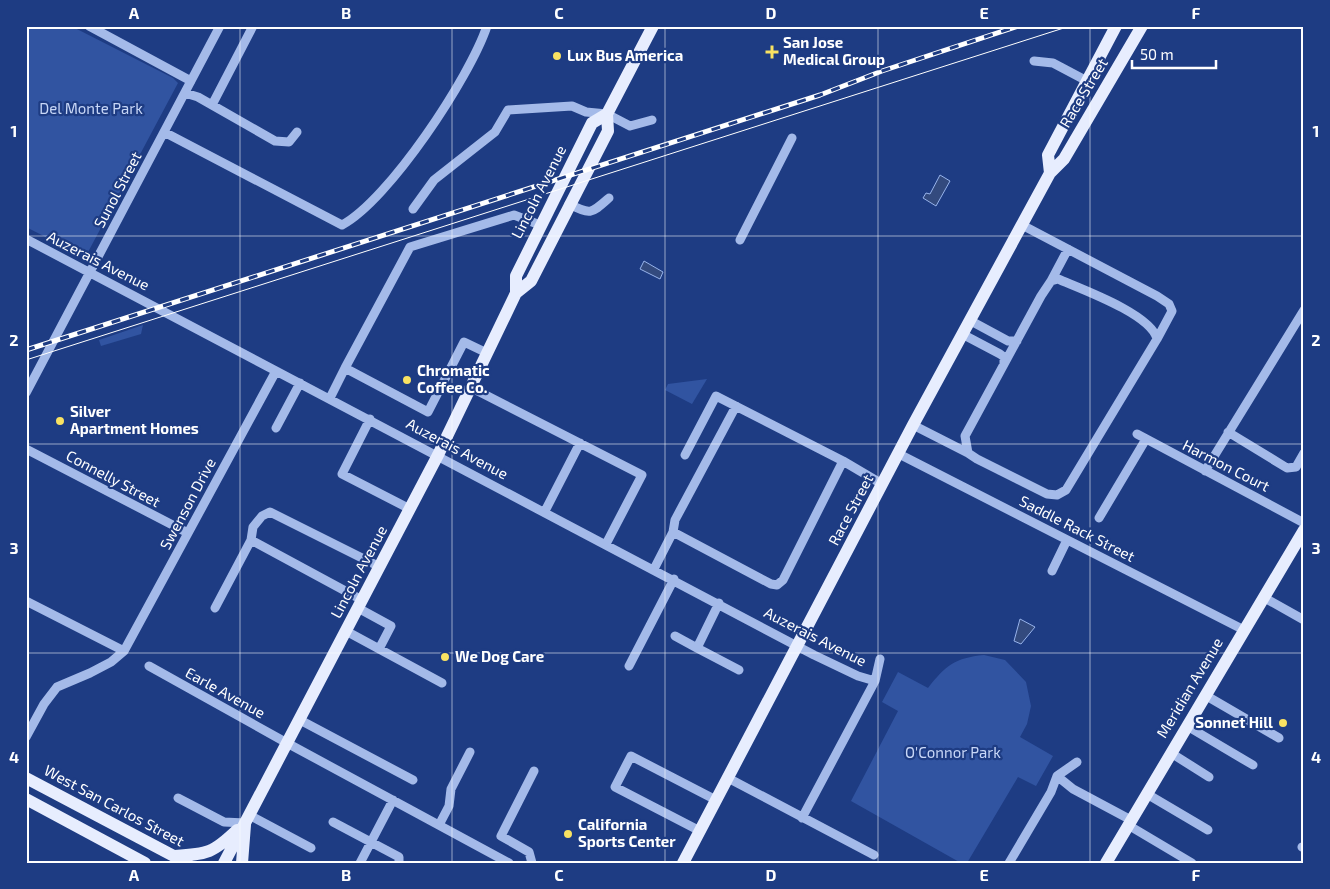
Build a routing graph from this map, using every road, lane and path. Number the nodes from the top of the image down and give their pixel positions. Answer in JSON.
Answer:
{"nodes":[{"id":1,"x":88,"y":26,"type":"edge"},
{"id":2,"x":220,"y":26,"type":"edge"},
{"id":3,"x":253,"y":26,"type":"edge"},
{"id":4,"x":487,"y":26,"type":"edge"},
{"id":5,"x":653,"y":26,"type":"edge"},
{"id":6,"x":1116,"y":26,"type":"edge"},
{"id":7,"x":1142,"y":26,"type":"edge"},
{"id":8,"x":1034,"y":61,"type":"dead end"},
{"id":9,"x":191,"y":81,"type":"junction"},
{"id":10,"x":1087,"y":81,"type":"junction"},
{"id":11,"x":185,"y":93,"type":"junction"},
{"id":12,"x":212,"y":105,"type":"junction"},
{"id":13,"x":606,"y":114,"type":"junction"},
{"id":14,"x":652,"y":120,"type":"dead end"},
{"id":15,"x":164,"y":132,"type":"junction"},
{"id":16,"x":297,"y":132,"type":"dead end"},
{"id":17,"x":792,"y":138,"type":"dead end"},
{"id":18,"x":1075,"y":139,"type":"junction"},
{"id":19,"x":1050,"y":173,"type":"junction"},
{"id":20,"x":609,"y":198,"type":"dead end"},
{"id":21,"x":569,"y":204,"type":"junction"},
{"id":22,"x":413,"y":209,"type":"dead end"},
{"id":23,"x":1022,"y":225,"type":"junction"},
{"id":24,"x":540,"y":226,"type":"junction"},
{"id":25,"x":26,"y":239,"type":"edge"},
{"id":26,"x":740,"y":240,"type":"dead end"},
{"id":27,"x":1068,"y":249,"type":"junction"},
{"id":28,"x":90,"y":273,"type":"junction"},
{"id":29,"x":1051,"y":281,"type":"junction"},
{"id":30,"x":516,"y":293,"type":"junction"},
{"id":31,"x":1304,"y":310,"type":"edge"},
{"id":32,"x":971,"y":321,"type":"junction"},
{"id":33,"x":964,"y":335,"type":"junction"},
{"id":34,"x":1157,"y":339,"type":"junction"},
{"id":35,"x":1017,"y":341,"type":"junction"},
{"id":36,"x":487,"y":353,"type":"junction"},
{"id":37,"x":1004,"y":364,"type":"junction"},
{"id":38,"x":345,"y":368,"type":"junction"},
{"id":39,"x":276,"y":371,"type":"junction"},
{"id":40,"x":300,"y":383,"type":"junction"},
{"id":41,"x":470,"y":387,"type":"junction"},
{"id":42,"x":26,"y":393,"type":"edge"},
{"id":43,"x":330,"y":398,"type":"junction"},
{"id":44,"x":736,"y":406,"type":"junction"},
{"id":45,"x":370,"y":419,"type":"junction"},
{"id":46,"x":913,"y":425,"type":"junction"},
{"id":47,"x":276,"y":428,"type":"dead end"},
{"id":48,"x":1228,"y":432,"type":"junction"},
{"id":49,"x":1137,"y":434,"type":"dead end"},
{"id":50,"x":1146,"y":438,"type":"junction"},
{"id":51,"x":580,"y":443,"type":"junction"},
{"id":52,"x":26,"y":449,"type":"edge"},
{"id":53,"x":968,"y":453,"type":"junction"},
{"id":54,"x":1304,"y":453,"type":"edge"},
{"id":55,"x":899,"y":454,"type":"junction"},
{"id":56,"x":438,"y":455,"type":"junction"},
{"id":57,"x":685,"y":455,"type":"dead end"},
{"id":58,"x":843,"y":461,"type":"junction"},
{"id":59,"x":1205,"y":471,"type":"junction"},
{"id":60,"x":882,"y":484,"type":"junction"},
{"id":61,"x":410,"y":509,"type":"junction"},
{"id":62,"x":545,"y":511,"type":"junction"},
{"id":63,"x":1099,"y":518,"type":"dead end"},
{"id":64,"x":1304,"y":523,"type":"edge"},
{"id":65,"x":1304,"y":530,"type":"edge"},
{"id":66,"x":673,"y":532,"type":"junction"},
{"id":67,"x":188,"y":534,"type":"junction"},
{"id":68,"x":251,"y":540,"type":"junction"},
{"id":69,"x":1067,"y":540,"type":"junction"},
{"id":70,"x":606,"y":544,"type":"junction"},
{"id":71,"x":380,"y":567,"type":"junction"},
{"id":72,"x":654,"y":569,"type":"junction"},
{"id":73,"x":1052,"y":570,"type":"dead end"},
{"id":74,"x":674,"y":579,"type":"junction"},
{"id":75,"x":1263,"y":597,"type":"junction"},
{"id":76,"x":26,"y":601,"type":"edge"},
{"id":77,"x":719,"y":603,"type":"junction"},
{"id":78,"x":360,"y":604,"type":"junction"},
{"id":79,"x":215,"y":608,"type":"dead end"},
{"id":80,"x":1304,"y":620,"type":"edge"},
{"id":81,"x":1244,"y":630,"type":"junction"},
{"id":82,"x":346,"y":631,"type":"junction"},
{"id":83,"x":675,"y":636,"type":"dead end"},
{"id":84,"x":797,"y":646,"type":"junction"},
{"id":85,"x":697,"y":648,"type":"junction"},
{"id":86,"x":379,"y":649,"type":"junction"},
{"id":87,"x":124,"y":651,"type":"junction"},
{"id":88,"x":880,"y":660,"type":"dead end"},
{"id":89,"x":149,"y":666,"type":"dead end"},
{"id":90,"x":629,"y":666,"type":"dead end"},
{"id":91,"x":739,"y":670,"type":"dead end"},
{"id":92,"x":875,"y":681,"type":"junction"},
{"id":93,"x":442,"y":682,"type":"dead end"},
{"id":94,"x":1205,"y":694,"type":"junction"},
{"id":95,"x":300,"y":720,"type":"junction"},
{"id":96,"x":1187,"y":726,"type":"junction"},
{"id":97,"x":26,"y":737,"type":"edge"},
{"id":98,"x":1279,"y":738,"type":"dead end"},
{"id":99,"x":287,"y":743,"type":"junction"},
{"id":100,"x":470,"y":752,"type":"dead end"},
{"id":101,"x":1171,"y":754,"type":"junction"},
{"id":102,"x":1077,"y":762,"type":"dead end"},
{"id":103,"x":1253,"y":765,"type":"dead end"},
{"id":104,"x":534,"y":771,"type":"dead end"},
{"id":105,"x":1057,"y":776,"type":"junction"},
{"id":106,"x":1209,"y":777,"type":"dead end"},
{"id":107,"x":26,"y":778,"type":"edge"},
{"id":108,"x":728,"y":778,"type":"junction"},
{"id":109,"x":413,"y":780,"type":"dead end"},
{"id":110,"x":1147,"y":794,"type":"junction"},
{"id":111,"x":178,"y":798,"type":"dead end"},
{"id":112,"x":26,"y":799,"type":"edge"},
{"id":113,"x":393,"y":800,"type":"junction"},
{"id":114,"x":716,"y":800,"type":"junction"},
{"id":115,"x":802,"y":818,"type":"junction"},
{"id":116,"x":247,"y":819,"type":"junction"},
{"id":117,"x":333,"y":822,"type":"dead end"},
{"id":118,"x":1130,"y":823,"type":"junction"},
{"id":119,"x":439,"y":825,"type":"junction"},
{"id":120,"x":1208,"y":830,"type":"dead end"},
{"id":121,"x":700,"y":831,"type":"junction"},
{"id":122,"x":371,"y":842,"type":"junction"},
{"id":123,"x":312,"y":848,"type":"dead end"},
{"id":124,"x":874,"y":855,"type":"dead end"},
{"id":125,"x":175,"y":856,"type":"junction"},
{"id":126,"x":127,"y":858,"type":"edge"},
{"id":127,"x":145,"y":863,"type":"edge"},
{"id":128,"x":187,"y":863,"type":"edge"},
{"id":129,"x":224,"y":863,"type":"edge"},
{"id":130,"x":242,"y":863,"type":"edge"},
{"id":131,"x":360,"y":863,"type":"edge"},
{"id":132,"x":399,"y":863,"type":"edge"},
{"id":133,"x":509,"y":863,"type":"edge"},
{"id":134,"x":532,"y":863,"type":"edge"},
{"id":135,"x":683,"y":863,"type":"edge"},
{"id":136,"x":1009,"y":863,"type":"edge"},
{"id":137,"x":1106,"y":863,"type":"edge"},
{"id":138,"x":1192,"y":863,"type":"edge"}],
"edges":[{"from":1,"to":9,"type":"street"},
{"from":2,"to":9,"type":"street","name":"Sunol Street"},
{"from":3,"to":12,"type":"street"},
{"from":4,"to":15,"type":"street"},
{"from":5,"to":13,"type":"main road","name":"Lincoln Avenue"},
{"from":6,"to":10,"type":"main road","name":"Race Street"},
{"from":7,"to":18,"type":"main road","name":"Race Street"},
{"from":8,"to":10,"type":"street"},
{"from":9,"to":11,"type":"street","name":"Sunol Street"},
{"from":10,"to":18,"type":"main road"},
{"from":10,"to":19,"type":"main road","name":"Race Street"},
{"from":11,"to":12,"type":"street"},
{"from":11,"to":15,"type":"street","name":"Sunol Street"},
{"from":12,"to":16,"type":"street"},
{"from":13,"to":14,"type":"street"},
{"from":13,"to":21,"type":"main road","name":"Lincoln Avenue"},
{"from":13,"to":22,"type":"street"},
{"from":13,"to":24,"type":"main road","name":"Lincoln Avenue"},
{"from":15,"to":28,"type":"street","name":"Sunol Street"},
{"from":17,"to":26,"type":"street"},
{"from":18,"to":19,"type":"main road","name":"Race Street"},
{"from":19,"to":23,"type":"main road","name":"Race Street"},
{"from":20,"to":21,"type":"street"},
{"from":21,"to":30,"type":"main road","name":"Lincoln Avenue"},
{"from":23,"to":27,"type":"street"},
{"from":23,"to":32,"type":"main road","name":"Race Street"},
{"from":24,"to":30,"type":"main road","name":"Lincoln Avenue"},
{"from":24,"to":38,"type":"street"},
{"from":25,"to":28,"type":"street","name":"Auzerais Avenue"},
{"from":27,"to":29,"type":"street"},
{"from":27,"to":34,"type":"street"},
{"from":28,"to":39,"type":"street","name":"Auzerais Avenue"},
{"from":28,"to":42,"type":"street","name":"Sunol Street"},
{"from":29,"to":34,"type":"street"},
{"from":29,"to":35,"type":"street"},
{"from":30,"to":36,"type":"main road","name":"Lincoln Avenue"},
{"from":31,"to":48,"type":"street"},
{"from":32,"to":33,"type":"main road","name":"Race Street"},
{"from":32,"to":35,"type":"street"},
{"from":33,"to":37,"type":"street"},
{"from":33,"to":46,"type":"main road","name":"Race Street"},
{"from":34,"to":53,"type":"street"},
{"from":35,"to":37,"type":"street"},
{"from":36,"to":38,"type":"street"},
{"from":36,"to":41,"type":"main road","name":"Lincoln Avenue"},
{"from":37,"to":53,"type":"street"},
{"from":38,"to":43,"type":"street"},
{"from":39,"to":40,"type":"street","name":"Auzerais Avenue"},
{"from":39,"to":67,"type":"street","name":"Swenson Drive"},
{"from":40,"to":43,"type":"street","name":"Auzerais Avenue"},
{"from":40,"to":47,"type":"street"},
{"from":41,"to":51,"type":"street"},
{"from":41,"to":56,"type":"main road","name":"Lincoln Avenue"},
{"from":43,"to":45,"type":"street","name":"Auzerais Avenue"},
{"from":44,"to":57,"type":"street"},
{"from":44,"to":58,"type":"street"},
{"from":44,"to":66,"type":"street"},
{"from":45,"to":56,"type":"street","name":"Auzerais Avenue"},
{"from":45,"to":61,"type":"street"},
{"from":46,"to":53,"type":"street"},
{"from":46,"to":55,"type":"main road","name":"Race Street"},
{"from":48,"to":54,"type":"street"},
{"from":48,"to":59,"type":"street"},
{"from":49,"to":50,"type":"street","name":"Harmon Court"},
{"from":50,"to":59,"type":"street","name":"Harmon Court"},
{"from":50,"to":63,"type":"street"},
{"from":51,"to":62,"type":"street"},
{"from":51,"to":70,"type":"street"},
{"from":52,"to":67,"type":"street","name":"Connelly Street"},
{"from":55,"to":60,"type":"main road","name":"Race Street"},
{"from":55,"to":69,"type":"street","name":"Saddle Rack Street"},
{"from":56,"to":61,"type":"main road","name":"Lincoln Avenue"},
{"from":56,"to":62,"type":"street","name":"Auzerais Avenue"},
{"from":58,"to":60,"type":"street"},
{"from":58,"to":66,"type":"street"},
{"from":59,"to":64,"type":"street","name":"Harmon Court"},
{"from":60,"to":84,"type":"main road","name":"Race Street"},
{"from":61,"to":71,"type":"main road","name":"Lincoln Avenue"},
{"from":62,"to":70,"type":"street","name":"Auzerais Avenue"},
{"from":65,"to":75,"type":"main road","name":"Meridian Avenue"},
{"from":66,"to":72,"type":"street"},
{"from":67,"to":87,"type":"street","name":"Swenson Drive"},
{"from":68,"to":71,"type":"street"},
{"from":68,"to":78,"type":"street"},
{"from":68,"to":79,"type":"street"},
{"from":69,"to":73,"type":"street"},
{"from":69,"to":81,"type":"street","name":"Saddle Rack Street"},
{"from":70,"to":72,"type":"street","name":"Auzerais Avenue"},
{"from":71,"to":78,"type":"main road","name":"Lincoln Avenue"},
{"from":72,"to":74,"type":"street","name":"Auzerais Avenue"},
{"from":74,"to":77,"type":"street","name":"Auzerais Avenue"},
{"from":74,"to":90,"type":"street"},
{"from":75,"to":80,"type":"street"},
{"from":75,"to":81,"type":"main road","name":"Meridian Avenue"},
{"from":76,"to":87,"type":"street"},
{"from":77,"to":84,"type":"street","name":"Auzerais Avenue"},
{"from":77,"to":85,"type":"street"},
{"from":78,"to":82,"type":"main road","name":"Lincoln Avenue"},
{"from":78,"to":86,"type":"street"},
{"from":81,"to":94,"type":"main road","name":"Meridian Avenue"},
{"from":82,"to":86,"type":"street"},
{"from":82,"to":95,"type":"main road","name":"Lincoln Avenue"},
{"from":83,"to":85,"type":"street"},
{"from":84,"to":92,"type":"street","name":"Auzerais Avenue"},
{"from":84,"to":108,"type":"main road","name":"Race Street"},
{"from":85,"to":91,"type":"street"},
{"from":86,"to":93,"type":"street"},
{"from":87,"to":97,"type":"street"},
{"from":88,"to":92,"type":"street"},
{"from":89,"to":99,"type":"street","name":"Earle Avenue"},
{"from":92,"to":115,"type":"street"},
{"from":94,"to":96,"type":"main road","name":"Meridian Avenue"},
{"from":94,"to":98,"type":"street"},
{"from":95,"to":99,"type":"main road","name":"Lincoln Avenue"},
{"from":95,"to":109,"type":"street"},
{"from":96,"to":101,"type":"main road","name":"Meridian Avenue"},
{"from":96,"to":103,"type":"street"},
{"from":99,"to":113,"type":"street","name":"Earle Avenue"},
{"from":99,"to":116,"type":"main road","name":"Lincoln Avenue"},
{"from":100,"to":119,"type":"street"},
{"from":101,"to":106,"type":"street"},
{"from":101,"to":110,"type":"main road","name":"Meridian Avenue"},
{"from":102,"to":105,"type":"street"},
{"from":104,"to":134,"type":"street"},
{"from":105,"to":118,"type":"street"},
{"from":105,"to":136,"type":"street"},
{"from":107,"to":125,"type":"main road","name":"West San Carlos Street"},
{"from":108,"to":114,"type":"main road","name":"Race Street"},
{"from":108,"to":115,"type":"street"},
{"from":110,"to":118,"type":"main road","name":"Meridian Avenue"},
{"from":110,"to":120,"type":"street"},
{"from":111,"to":116,"type":"street"},
{"from":112,"to":126,"type":"main road"},
{"from":113,"to":119,"type":"street","name":"Earle Avenue"},
{"from":113,"to":122,"type":"street"},
{"from":114,"to":121,"type":"main road","name":"Race Street"},
{"from":114,"to":121,"type":"street"},
{"from":115,"to":124,"type":"street"},
{"from":116,"to":123,"type":"street"},
{"from":116,"to":125,"type":"main road"},
{"from":116,"to":129,"type":"main road","name":"Lincoln Avenue"},
{"from":116,"to":130,"type":"main road"},
{"from":117,"to":122,"type":"street"},
{"from":118,"to":137,"type":"main road","name":"Meridian Avenue"},
{"from":118,"to":138,"type":"street"},
{"from":119,"to":133,"type":"street","name":"Earle Avenue"},
{"from":121,"to":135,"type":"main road","name":"Race Street"},
{"from":122,"to":131,"type":"street"},
{"from":122,"to":132,"type":"street"},
{"from":125,"to":128,"type":"main road","name":"West San Carlos Street"},
{"from":126,"to":127,"type":"main road"}]}
